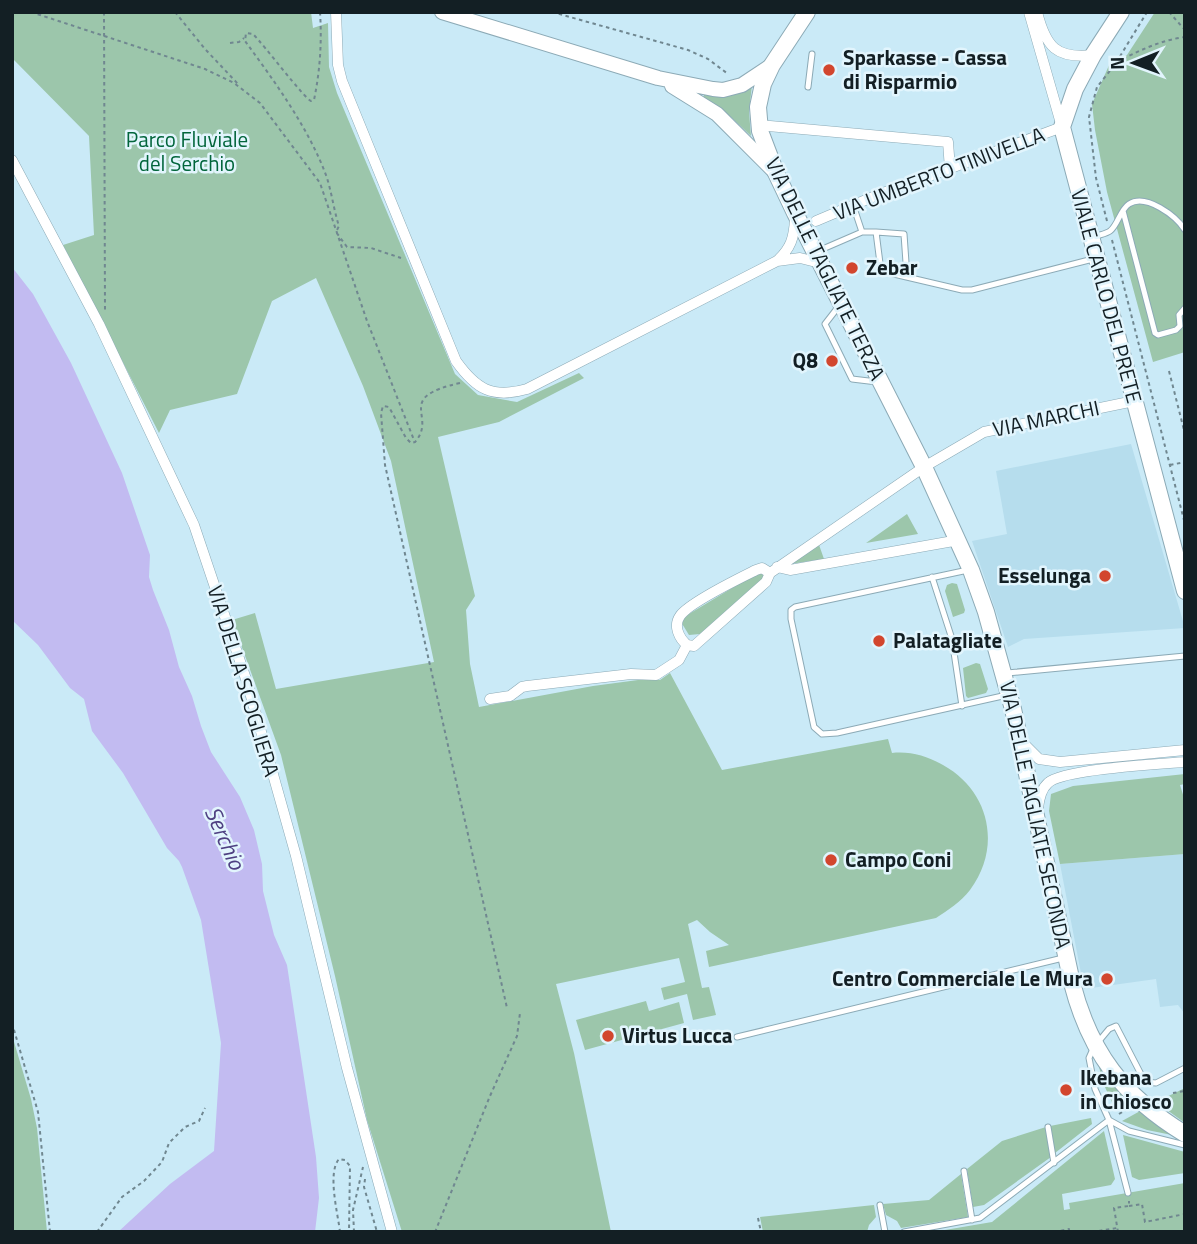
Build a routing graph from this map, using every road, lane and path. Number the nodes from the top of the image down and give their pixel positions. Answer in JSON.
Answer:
{"nodes":[{"id":1,"x":31,"y":12,"type":"edge"},
{"id":2,"x":104,"y":12,"type":"edge"},
{"id":3,"x":175,"y":12,"type":"edge"},
{"id":4,"x":320,"y":12,"type":"edge"},
{"id":5,"x":336,"y":12,"type":"edge"},
{"id":6,"x":442,"y":12,"type":"edge"},
{"id":7,"x":552,"y":12,"type":"edge"},
{"id":8,"x":807,"y":12,"type":"edge"},
{"id":9,"x":1029,"y":12,"type":"edge"},
{"id":10,"x":1037,"y":12,"type":"edge"},
{"id":11,"x":1121,"y":12,"type":"edge"},
{"id":12,"x":1147,"y":12,"type":"edge"},
{"id":13,"x":1169,"y":12,"type":"edge"},
{"id":14,"x":1185,"y":30,"type":"edge"},
{"id":15,"x":104,"y":35,"type":"junction"},
{"id":16,"x":245,"y":37,"type":"junction"},
{"id":17,"x":1185,"y":37,"type":"edge"},
{"id":18,"x":230,"y":43,"type":"dead end"},
{"id":19,"x":812,"y":54,"type":"dead end"},
{"id":20,"x":1093,"y":55,"type":"junction"},
{"id":21,"x":1116,"y":63,"type":"junction"},
{"id":22,"x":772,"y":65,"type":"junction"},
{"id":23,"x":733,"y":77,"type":"dead end"},
{"id":24,"x":658,"y":78,"type":"junction"},
{"id":25,"x":241,"y":87,"type":"junction"},
{"id":26,"x":808,"y":87,"type":"dead end"},
{"id":27,"x":758,"y":124,"type":"junction"},
{"id":28,"x":1062,"y":127,"type":"junction"},
{"id":29,"x":12,"y":160,"type":"edge"},
{"id":30,"x":950,"y":169,"type":"junction"},
{"id":31,"x":776,"y":173,"type":"junction"},
{"id":32,"x":853,"y":205,"type":"junction"},
{"id":33,"x":1123,"y":211,"type":"junction"},
{"id":34,"x":795,"y":213,"type":"junction"},
{"id":35,"x":816,"y":221,"type":"dead end"},
{"id":36,"x":1185,"y":230,"type":"edge"},
{"id":37,"x":1110,"y":231,"type":"junction"},
{"id":38,"x":336,"y":232,"type":"junction"},
{"id":39,"x":862,"y":232,"type":"junction"},
{"id":40,"x":876,"y":232,"type":"junction"},
{"id":41,"x":1091,"y":238,"type":"junction"},
{"id":42,"x":817,"y":258,"type":"junction"},
{"id":43,"x":1096,"y":258,"type":"junction"},
{"id":44,"x":777,"y":261,"type":"junction"},
{"id":45,"x":416,"y":263,"type":"junction"},
{"id":46,"x":907,"y":277,"type":"junction"},
{"id":47,"x":841,"y":304,"type":"junction"},
{"id":48,"x":1185,"y":308,"type":"edge"},
{"id":49,"x":99,"y":324,"type":"junction"},
{"id":50,"x":1169,"y":370,"type":"dead end"},
{"id":51,"x":470,"y":381,"type":"junction"},
{"id":52,"x":880,"y":382,"type":"junction"},
{"id":53,"x":1134,"y":401,"type":"junction"},
{"id":54,"x":1185,"y":434,"type":"edge"},
{"id":55,"x":415,"y":442,"type":"junction"},
{"id":56,"x":1185,"y":462,"type":"edge"},
{"id":57,"x":1170,"y":465,"type":"junction"},
{"id":58,"x":924,"y":467,"type":"junction"},
{"id":59,"x":1152,"y":470,"type":"junction"},
{"id":60,"x":1185,"y":524,"type":"edge"},
{"id":61,"x":959,"y":540,"type":"junction"},
{"id":62,"x":774,"y":570,"type":"junction"},
{"id":63,"x":971,"y":570,"type":"junction"},
{"id":64,"x":932,"y":577,"type":"junction"},
{"id":65,"x":1185,"y":591,"type":"edge"},
{"id":66,"x":687,"y":645,"type":"junction"},
{"id":67,"x":1185,"y":656,"type":"edge"},
{"id":68,"x":1004,"y":673,"type":"junction"},
{"id":69,"x":1009,"y":694,"type":"junction"},
{"id":70,"x":490,"y":699,"type":"dead end"},
{"id":71,"x":962,"y":706,"type":"junction"},
{"id":72,"x":1019,"y":739,"type":"junction"},
{"id":73,"x":1185,"y":750,"type":"edge"},
{"id":74,"x":1185,"y":762,"type":"edge"},
{"id":75,"x":1037,"y":819,"type":"junction"},
{"id":76,"x":1066,"y":957,"type":"junction"},
{"id":77,"x":507,"y":1008,"type":"dead end"},
{"id":78,"x":520,"y":1013,"type":"dead end"},
{"id":79,"x":12,"y":1023,"type":"edge"},
{"id":80,"x":737,"y":1037,"type":"dead end"},
{"id":81,"x":1095,"y":1045,"type":"junction"},
{"id":82,"x":1185,"y":1068,"type":"edge"},
{"id":83,"x":1185,"y":1091,"type":"edge"},
{"id":84,"x":1173,"y":1093,"type":"dead end"},
{"id":85,"x":205,"y":1108,"type":"dead end"},
{"id":86,"x":1109,"y":1120,"type":"junction"},
{"id":87,"x":1048,"y":1127,"type":"dead end"},
{"id":88,"x":1185,"y":1133,"type":"edge"},
{"id":89,"x":1185,"y":1145,"type":"edge"},
{"id":90,"x":372,"y":1156,"type":"junction"},
{"id":91,"x":1055,"y":1163,"type":"junction"},
{"id":92,"x":964,"y":1171,"type":"dead end"},
{"id":93,"x":1128,"y":1193,"type":"joint"},
{"id":94,"x":880,"y":1205,"type":"dead end"},
{"id":95,"x":1129,"y":1206,"type":"junction"},
{"id":96,"x":1185,"y":1214,"type":"edge"},
{"id":97,"x":758,"y":1217,"type":"dead end"},
{"id":98,"x":972,"y":1220,"type":"junction"},
{"id":99,"x":1118,"y":1228,"type":"junction"},
{"id":100,"x":50,"y":1232,"type":"edge"},
{"id":101,"x":97,"y":1232,"type":"edge"},
{"id":102,"x":340,"y":1232,"type":"edge"},
{"id":103,"x":349,"y":1232,"type":"edge"},
{"id":104,"x":354,"y":1232,"type":"edge"},
{"id":105,"x":377,"y":1232,"type":"edge"},
{"id":106,"x":392,"y":1232,"type":"edge"},
{"id":107,"x":435,"y":1232,"type":"edge"},
{"id":108,"x":761,"y":1232,"type":"edge"},
{"id":109,"x":886,"y":1232,"type":"edge"},
{"id":110,"x":904,"y":1232,"type":"edge"},
{"id":111,"x":1054,"y":1232,"type":"edge"},
{"id":112,"x":1069,"y":1232,"type":"edge"},
{"id":113,"x":1092,"y":1232,"type":"edge"},
{"id":114,"x":1118,"y":1232,"type":"edge"}],
"edges":[{"from":1,"to":15,"type":"path"},
{"from":2,"to":15,"type":"path"},
{"from":3,"to":25,"type":"path"},
{"from":4,"to":16,"type":"path"},
{"from":5,"to":45,"type":"street"},
{"from":6,"to":24,"type":"main road"},
{"from":7,"to":23,"type":"path"},
{"from":8,"to":22,"type":"main road","name":"VIA DELLE TAGLIATE TERZA"},
{"from":9,"to":28,"type":"street"},
{"from":10,"to":20,"type":"street"},
{"from":11,"to":20,"type":"main road"},
{"from":12,"to":21,"type":"path"},
{"from":13,"to":14,"type":"path"},
{"from":15,"to":25,"type":"path"},
{"from":15,"to":49,"type":"path"},
{"from":16,"to":18,"type":"path"},
{"from":16,"to":38,"type":"path"},
{"from":17,"to":21,"type":"path"},
{"from":19,"to":26,"type":"lane"},
{"from":20,"to":28,"type":"main road"},
{"from":21,"to":37,"type":"path"},
{"from":22,"to":24,"type":"main road"},
{"from":22,"to":27,"type":"main road","name":"VIA DELLE TAGLIATE TERZA"},
{"from":24,"to":31,"type":"main road"},
{"from":25,"to":38,"type":"path"},
{"from":27,"to":30,"type":"street"},
{"from":27,"to":31,"type":"main road","name":"VIA DELLE TAGLIATE TERZA"},
{"from":28,"to":30,"type":"street","name":"VIA UMBERTO TINIVELLA"},
{"from":28,"to":41,"type":"main road","name":"VIALE CARLO DEL PRETE"},
{"from":29,"to":49,"type":"street","name":"VIA DELLA SCOGLIERA"},
{"from":30,"to":32,"type":"street","name":"VIA UMBERTO TINIVELLA"},
{"from":31,"to":34,"type":"main road","name":"VIA DELLE TAGLIATE TERZA"},
{"from":32,"to":35,"type":"street","name":"VIA UMBERTO TINIVELLA"},
{"from":32,"to":39,"type":"lane"},
{"from":33,"to":36,"type":"lane"},
{"from":33,"to":37,"type":"lane"},
{"from":33,"to":48,"type":"lane"},
{"from":34,"to":42,"type":"main road","name":"VIA DELLE TAGLIATE TERZA"},
{"from":34,"to":44,"type":"street"},
{"from":37,"to":41,"type":"lane"},
{"from":37,"to":57,"type":"path"},
{"from":38,"to":45,"type":"path"},
{"from":38,"to":55,"type":"path"},
{"from":39,"to":40,"type":"lane"},
{"from":39,"to":42,"type":"lane"},
{"from":40,"to":46,"type":"lane"},
{"from":40,"to":46,"type":"lane"},
{"from":41,"to":43,"type":"main road","name":"VIALE CARLO DEL PRETE"},
{"from":42,"to":44,"type":"street"},
{"from":42,"to":47,"type":"main road","name":"VIA DELLE TAGLIATE TERZA"},
{"from":43,"to":46,"type":"lane"},
{"from":43,"to":53,"type":"main road","name":"VIALE CARLO DEL PRETE"},
{"from":44,"to":51,"type":"street"},
{"from":45,"to":51,"type":"street"},
{"from":47,"to":52,"type":"main road","name":"VIA DELLE TAGLIATE TERZA"},
{"from":47,"to":52,"type":"lane"},
{"from":49,"to":90,"type":"street","name":"VIA DELLA SCOGLIERA"},
{"from":50,"to":54,"type":"path"},
{"from":51,"to":55,"type":"path"},
{"from":52,"to":58,"type":"main road","name":"VIA DELLE TAGLIATE TERZA"},
{"from":53,"to":58,"type":"street","name":"VIA MARCHI"},
{"from":53,"to":59,"type":"main road","name":"VIALE CARLO DEL PRETE"},
{"from":55,"to":77,"type":"path"},
{"from":56,"to":57,"type":"path"},
{"from":57,"to":59,"type":"path"},
{"from":57,"to":60,"type":"path"},
{"from":58,"to":61,"type":"main road","name":"VIA DELLE TAGLIATE SECONDA"},
{"from":58,"to":62,"type":"street","name":"VIA MARCHI"},
{"from":59,"to":65,"type":"main road","name":"VIALE CARLO DEL PRETE"},
{"from":61,"to":62,"type":"street"},
{"from":61,"to":63,"type":"main road","name":"VIA DELLE TAGLIATE SECONDA"},
{"from":62,"to":66,"type":"street"},
{"from":62,"to":66,"type":"street"},
{"from":63,"to":64,"type":"lane"},
{"from":63,"to":68,"type":"main road","name":"VIA DELLE TAGLIATE SECONDA"},
{"from":64,"to":71,"type":"lane"},
{"from":64,"to":71,"type":"lane"},
{"from":66,"to":70,"type":"street"},
{"from":67,"to":68,"type":"lane"},
{"from":68,"to":69,"type":"main road","name":"VIA DELLE TAGLIATE SECONDA"},
{"from":69,"to":71,"type":"lane"},
{"from":69,"to":72,"type":"main road","name":"VIA DELLE TAGLIATE SECONDA"},
{"from":72,"to":73,"type":"street"},
{"from":72,"to":75,"type":"main road","name":"VIA DELLE TAGLIATE SECONDA"},
{"from":74,"to":75,"type":"street"},
{"from":75,"to":76,"type":"main road","name":"VIA DELLE TAGLIATE SECONDA"},
{"from":76,"to":80,"type":"lane"},
{"from":76,"to":81,"type":"main road","name":"VIA DELLE TAGLIATE SECONDA"},
{"from":78,"to":107,"type":"path"},
{"from":79,"to":100,"type":"path"},
{"from":81,"to":82,"type":"lane"},
{"from":81,"to":86,"type":"lane"},
{"from":81,"to":88,"type":"main road","name":"VIA DELLE TAGLIATE SECONDA"},
{"from":83,"to":84,"type":"path"},
{"from":85,"to":101,"type":"path"},
{"from":86,"to":89,"type":"lane"},
{"from":86,"to":91,"type":"lane"},
{"from":86,"to":93,"type":"lane"},
{"from":87,"to":91,"type":"lane"},
{"from":90,"to":104,"type":"path"},
{"from":90,"to":105,"type":"path"},
{"from":90,"to":106,"type":"street","name":"VIA DELLA SCOGLIERA"},
{"from":91,"to":98,"type":"lane"},
{"from":92,"to":98,"type":"lane"},
{"from":93,"to":95,"type":"path"},
{"from":94,"to":109,"type":"lane"},
{"from":95,"to":96,"type":"path"},
{"from":95,"to":99,"type":"path"},
{"from":97,"to":108,"type":"path"},
{"from":98,"to":110,"type":"lane"},
{"from":99,"to":113,"type":"path"},
{"from":99,"to":114,"type":"path"},
{"from":102,"to":103,"type":"path"},
{"from":111,"to":112,"type":"path"}]}
